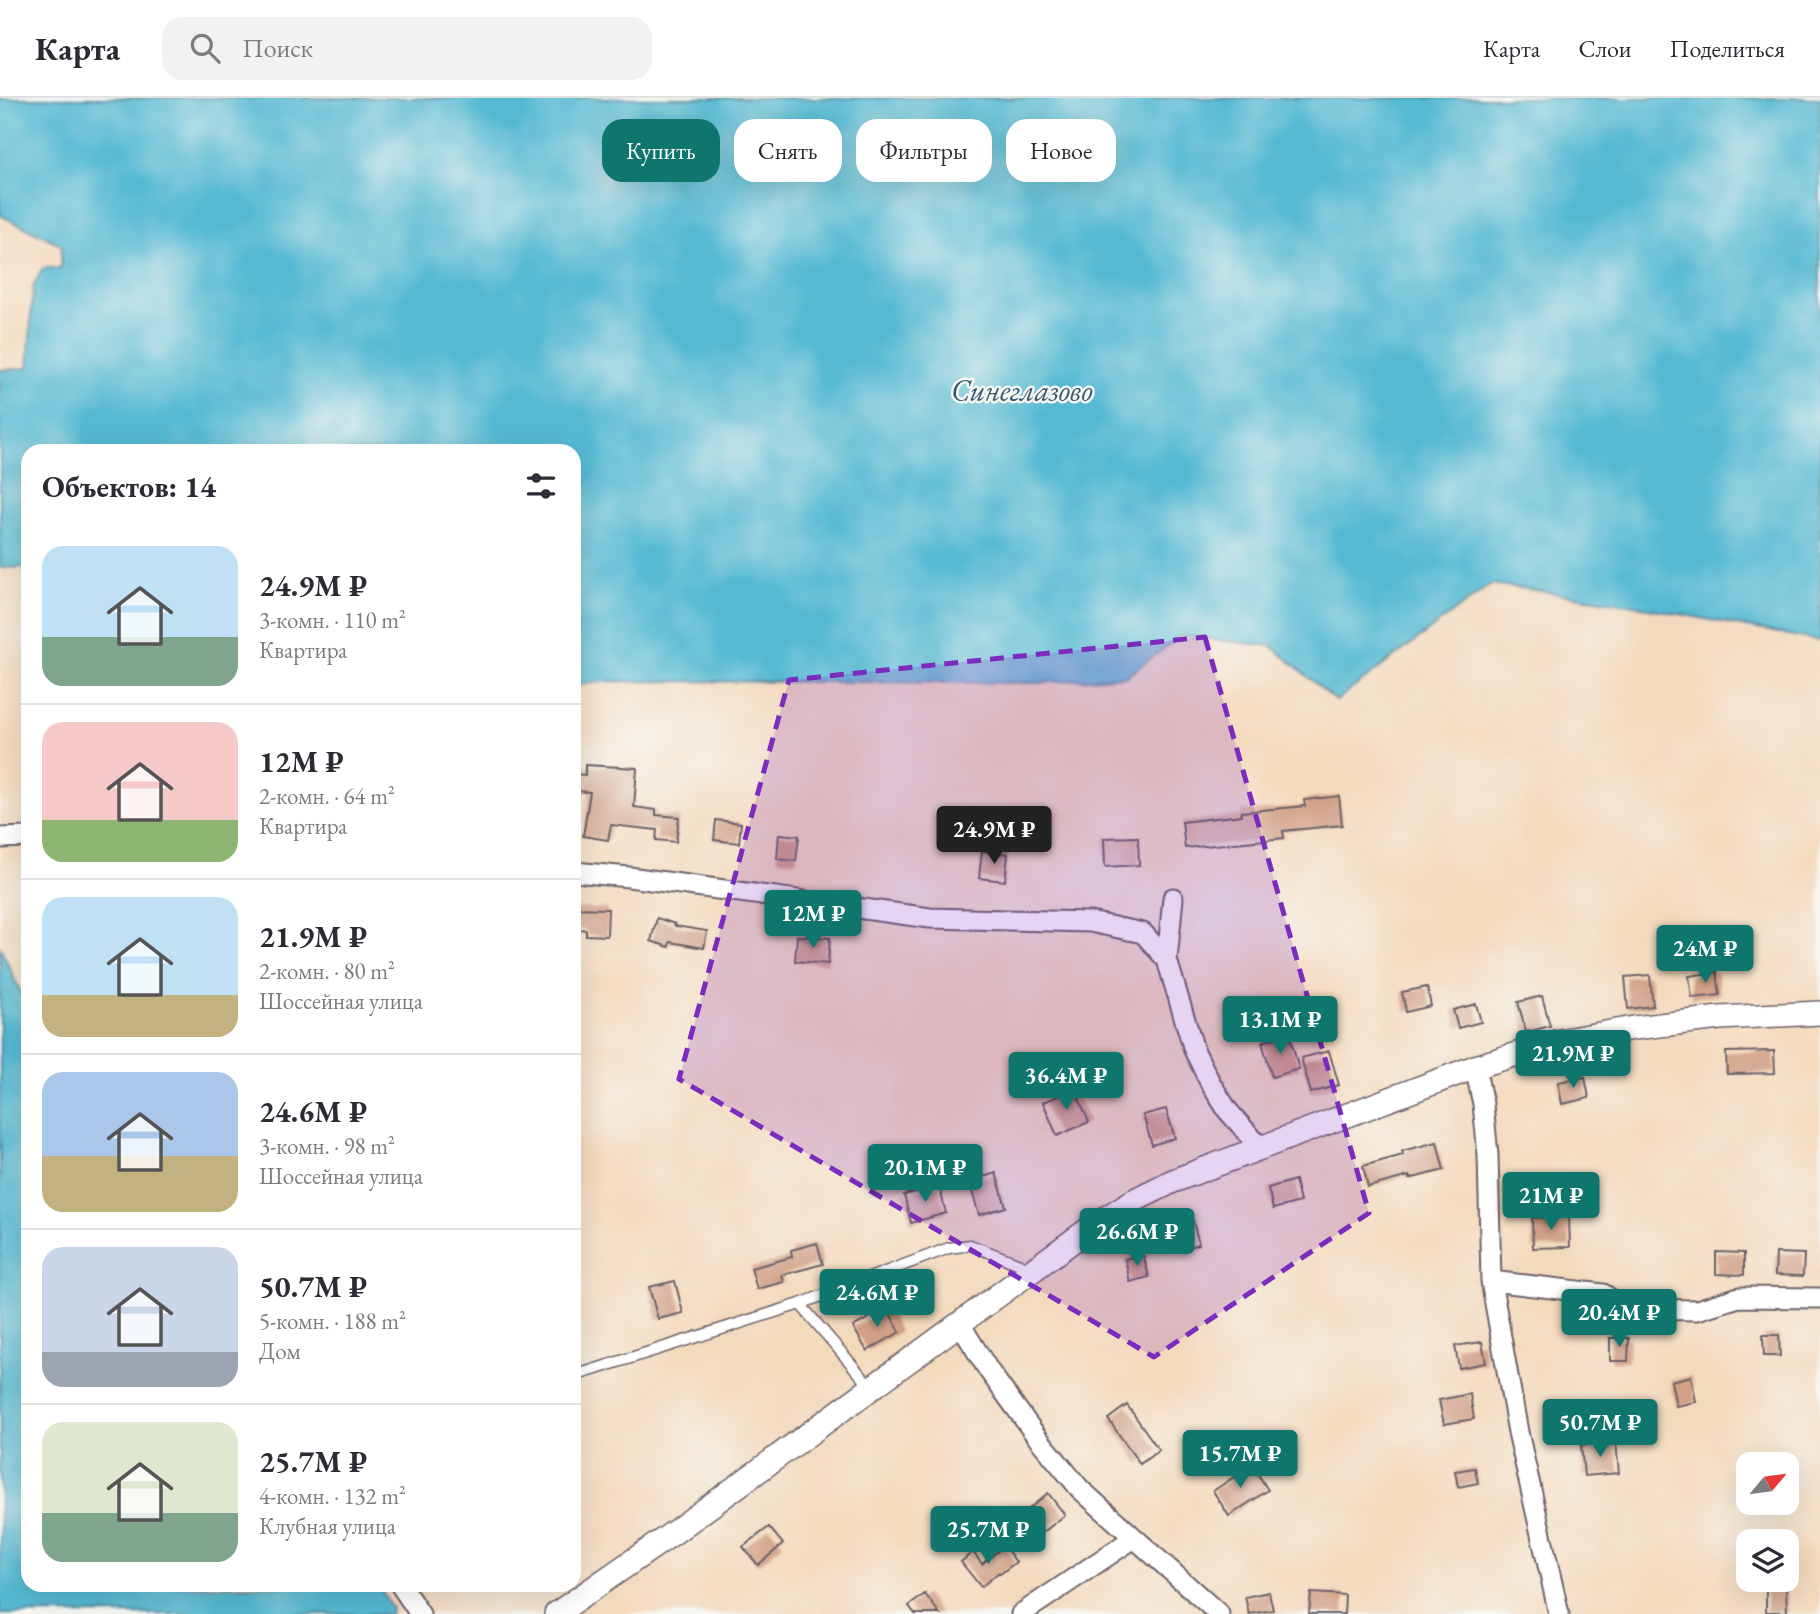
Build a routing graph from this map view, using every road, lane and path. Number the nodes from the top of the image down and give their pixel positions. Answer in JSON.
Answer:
{"nodes":[{"id":1,"x":21,"y":837,"type":"edge"},
{"id":2,"x":0,"y":838,"type":"edge"},
{"id":3,"x":581,"y":873,"type":"edge"},
{"id":4,"x":1173,"y":898,"type":"dead end"},
{"id":5,"x":1167,"y":960,"type":"junction"},
{"id":6,"x":1820,"y":1013,"type":"edge"},
{"id":7,"x":1475,"y":1067,"type":"junction"},
{"id":8,"x":1261,"y":1148,"type":"junction"},
{"id":9,"x":1033,"y":1269,"type":"junction"},
{"id":10,"x":1491,"y":1281,"type":"junction"},
{"id":11,"x":1820,"y":1298,"type":"edge"},
{"id":12,"x":800,"y":1304,"type":"junction"},
{"id":13,"x":960,"y":1325,"type":"junction"},
{"id":14,"x":581,"y":1374,"type":"edge"},
{"id":15,"x":871,"y":1387,"type":"junction"},
{"id":16,"x":1134,"y":1538,"type":"junction"},
{"id":17,"x":405,"y":1592,"type":"edge"},
{"id":18,"x":420,"y":1614,"type":"edge"},
{"id":19,"x":556,"y":1614,"type":"edge"},
{"id":20,"x":1021,"y":1614,"type":"edge"},
{"id":21,"x":1219,"y":1614,"type":"edge"},
{"id":22,"x":1559,"y":1614,"type":"edge"}],
"edges":[{"from":1,"to":2,"type":"street"},
{"from":3,"to":5,"type":"street"},
{"from":4,"to":5,"type":"street"},
{"from":5,"to":8,"type":"street"},
{"from":6,"to":7,"type":"street"},
{"from":7,"to":8,"type":"street"},
{"from":7,"to":10,"type":"street"},
{"from":8,"to":9,"type":"street"},
{"from":9,"to":12,"type":"lane"},
{"from":9,"to":13,"type":"street"},
{"from":10,"to":11,"type":"street"},
{"from":10,"to":22,"type":"street"},
{"from":12,"to":14,"type":"lane"},
{"from":12,"to":15,"type":"lane"},
{"from":13,"to":15,"type":"street"},
{"from":13,"to":16,"type":"street"},
{"from":15,"to":19,"type":"street"},
{"from":16,"to":20,"type":"street"},
{"from":16,"to":21,"type":"street"},
{"from":17,"to":18,"type":"street"}]}
